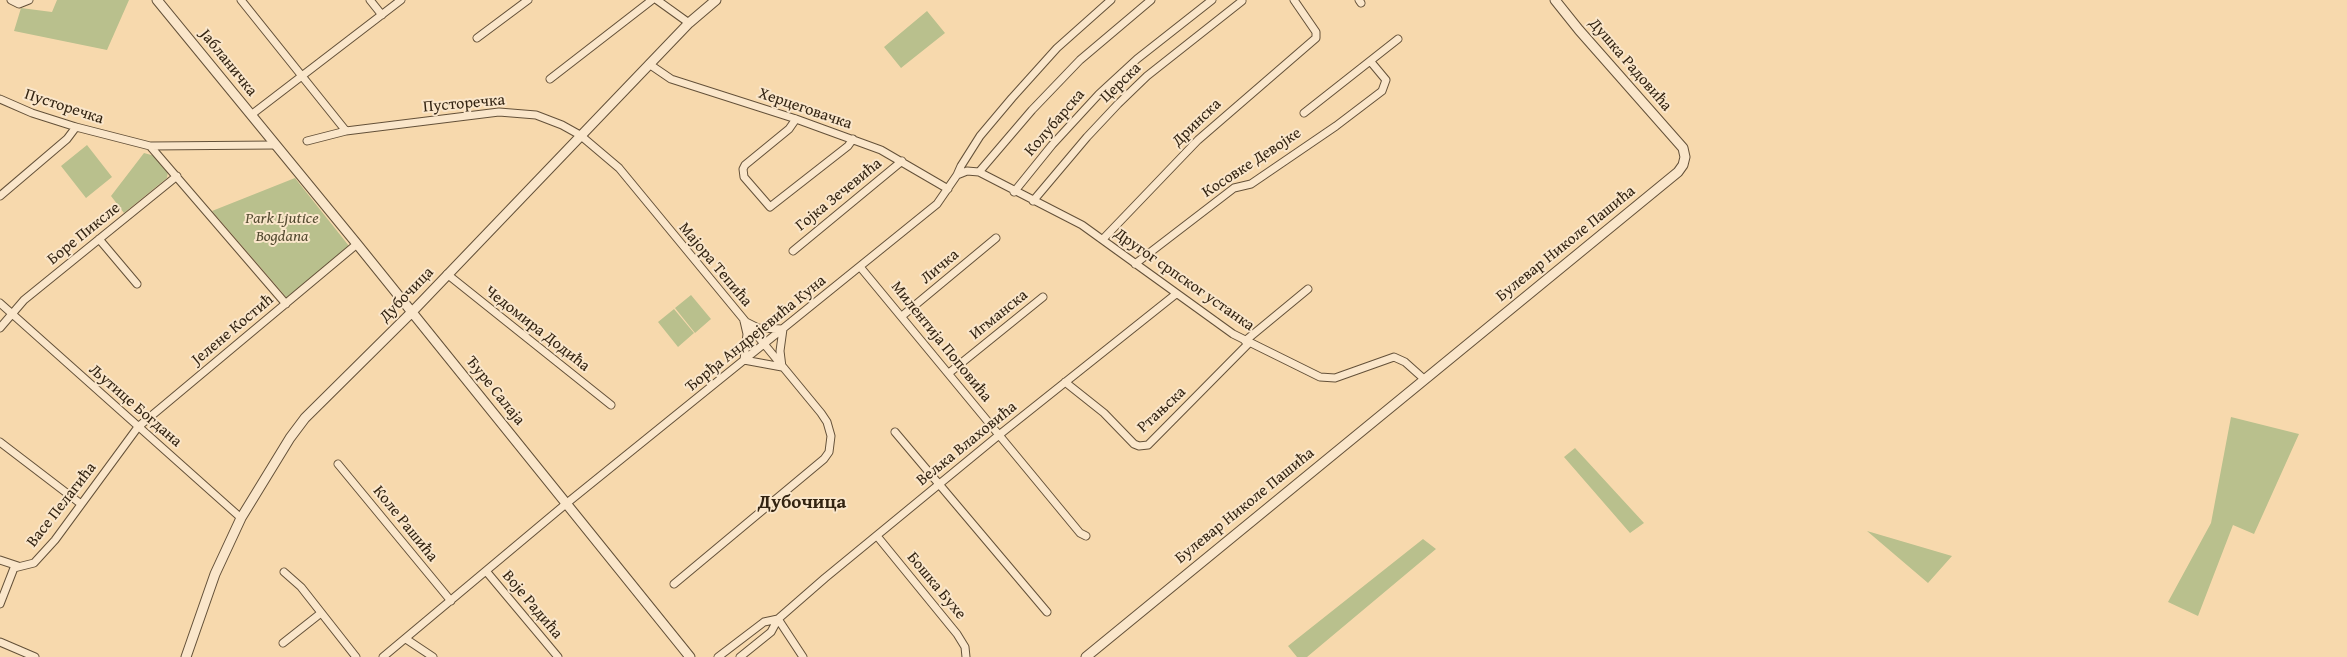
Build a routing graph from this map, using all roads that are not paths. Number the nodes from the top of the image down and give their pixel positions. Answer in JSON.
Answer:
{"nodes":[{"id":1,"x":11,"y":0,"type":"edge"},
{"id":2,"x":29,"y":0,"type":"edge"},
{"id":3,"x":157,"y":0,"type":"edge"},
{"id":4,"x":242,"y":0,"type":"edge"},
{"id":5,"x":370,"y":0,"type":"edge"},
{"id":6,"x":401,"y":0,"type":"edge"},
{"id":7,"x":528,"y":0,"type":"edge"},
{"id":8,"x":652,"y":0,"type":"edge"},
{"id":9,"x":657,"y":0,"type":"edge"},
{"id":10,"x":716,"y":0,"type":"edge"},
{"id":11,"x":1111,"y":0,"type":"edge"},
{"id":12,"x":1151,"y":0,"type":"edge"},
{"id":13,"x":1212,"y":0,"type":"edge"},
{"id":14,"x":1294,"y":0,"type":"edge"},
{"id":15,"x":1555,"y":0,"type":"edge"},
{"id":16,"x":1242,"y":1,"type":"edge"},
{"id":17,"x":382,"y":15,"type":"junction"},
{"id":18,"x":689,"y":23,"type":"junction"},
{"id":19,"x":477,"y":38,"type":"dead end"},
{"id":20,"x":1398,"y":39,"type":"dead end"},
{"id":21,"x":1371,"y":62,"type":"junction"},
{"id":22,"x":649,"y":64,"type":"junction"},
{"id":23,"x":303,"y":76,"type":"junction"},
{"id":24,"x":550,"y":79,"type":"dead end"},
{"id":25,"x":0,"y":99,"type":"edge"},
{"id":26,"x":1304,"y":113,"type":"dead end"},
{"id":27,"x":251,"y":115,"type":"junction"},
{"id":28,"x":796,"y":120,"type":"junction"},
{"id":29,"x":76,"y":127,"type":"junction"},
{"id":30,"x":346,"y":132,"type":"junction"},
{"id":31,"x":580,"y":135,"type":"junction"},
{"id":32,"x":854,"y":140,"type":"junction"},
{"id":33,"x":307,"y":141,"type":"dead end"},
{"id":34,"x":275,"y":145,"type":"junction"},
{"id":35,"x":150,"y":146,"type":"junction"},
{"id":36,"x":1683,"y":148,"type":"joint"},
{"id":37,"x":902,"y":161,"type":"junction"},
{"id":38,"x":979,"y":172,"type":"junction"},
{"id":39,"x":958,"y":175,"type":"junction"},
{"id":40,"x":177,"y":176,"type":"junction"},
{"id":41,"x":948,"y":188,"type":"junction"},
{"id":42,"x":1014,"y":192,"type":"junction"},
{"id":43,"x":0,"y":196,"type":"edge"},
{"id":44,"x":1033,"y":201,"type":"junction"},
{"id":45,"x":996,"y":238,"type":"dead end"},
{"id":46,"x":99,"y":239,"type":"junction"},
{"id":47,"x":1103,"y":239,"type":"junction"},
{"id":48,"x":358,"y":244,"type":"junction"},
{"id":49,"x":793,"y":251,"type":"dead end"},
{"id":50,"x":1135,"y":264,"type":"junction"},
{"id":51,"x":861,"y":268,"type":"junction"},
{"id":52,"x":447,"y":274,"type":"junction"},
{"id":53,"x":137,"y":284,"type":"dead end"},
{"id":54,"x":1308,"y":289,"type":"dead end"},
{"id":55,"x":1176,"y":294,"type":"junction"},
{"id":56,"x":1043,"y":297,"type":"dead end"},
{"id":57,"x":0,"y":303,"type":"edge"},
{"id":58,"x":286,"y":304,"type":"junction"},
{"id":59,"x":412,"y":312,"type":"junction"},
{"id":60,"x":10,"y":314,"type":"junction"},
{"id":61,"x":902,"y":316,"type":"junction"},
{"id":62,"x":744,"y":321,"type":"junction"},
{"id":63,"x":0,"y":328,"type":"edge"},
{"id":64,"x":783,"y":329,"type":"junction"},
{"id":65,"x":1247,"y":342,"type":"junction"},
{"id":66,"x":763,"y":344,"type":"junction"},
{"id":67,"x":744,"y":360,"type":"junction"},
{"id":68,"x":782,"y":366,"type":"junction"},
{"id":69,"x":949,"y":373,"type":"junction"},
{"id":70,"x":1424,"y":379,"type":"junction"},
{"id":71,"x":1065,"y":382,"type":"junction"},
{"id":72,"x":611,"y":404,"type":"dead end"},
{"id":73,"x":138,"y":427,"type":"junction"},
{"id":74,"x":895,"y":432,"type":"dead end"},
{"id":75,"x":999,"y":435,"type":"junction"},
{"id":76,"x":129,"y":440,"type":"joint"},
{"id":77,"x":0,"y":442,"type":"edge"},
{"id":78,"x":338,"y":464,"type":"dead end"},
{"id":79,"x":940,"y":484,"type":"junction"},
{"id":80,"x":567,"y":503,"type":"junction"},
{"id":81,"x":81,"y":504,"type":"junction"},
{"id":82,"x":241,"y":518,"type":"junction"},
{"id":83,"x":877,"y":536,"type":"junction"},
{"id":84,"x":1086,"y":536,"type":"dead end"},
{"id":85,"x":0,"y":560,"type":"edge"},
{"id":86,"x":18,"y":566,"type":"junction"},
{"id":87,"x":486,"y":571,"type":"junction"},
{"id":88,"x":284,"y":572,"type":"dead end"},
{"id":89,"x":674,"y":584,"type":"dead end"},
{"id":90,"x":451,"y":601,"type":"junction"},
{"id":91,"x":0,"y":604,"type":"edge"},
{"id":92,"x":1046,"y":612,"type":"dead end"},
{"id":93,"x":321,"y":613,"type":"junction"},
{"id":94,"x":778,"y":619,"type":"junction"},
{"id":95,"x":406,"y":639,"type":"junction"},
{"id":96,"x":0,"y":642,"type":"edge"},
{"id":97,"x":283,"y":643,"type":"dead end"},
{"id":98,"x":35,"y":657,"type":"edge"},
{"id":99,"x":186,"y":657,"type":"edge"},
{"id":100,"x":356,"y":657,"type":"edge"},
{"id":101,"x":383,"y":657,"type":"edge"},
{"id":102,"x":433,"y":657,"type":"edge"},
{"id":103,"x":558,"y":657,"type":"edge"},
{"id":104,"x":690,"y":657,"type":"edge"},
{"id":105,"x":718,"y":657,"type":"edge"},
{"id":106,"x":740,"y":657,"type":"edge"},
{"id":107,"x":803,"y":657,"type":"edge"},
{"id":108,"x":966,"y":657,"type":"edge"},
{"id":109,"x":1086,"y":657,"type":"edge"}],
"edges":[{"from":1,"to":2,"type":"street"},
{"from":3,"to":27,"type":"street","name":"Јабланичка"},
{"from":4,"to":23,"type":"street"},
{"from":5,"to":17,"type":"street"},
{"from":6,"to":17,"type":"street"},
{"from":7,"to":19,"type":"street"},
{"from":8,"to":24,"type":"street"},
{"from":9,"to":18,"type":"street"},
{"from":10,"to":18,"type":"street","name":"Дубочица"},
{"from":11,"to":39,"type":"street","name":"Ђорђа Андрејевића Куна"},
{"from":12,"to":38,"type":"street"},
{"from":13,"to":42,"type":"street","name":"Колубарска"},
{"from":14,"to":47,"type":"street","name":"Дринска"},
{"from":15,"to":36,"type":"street","name":"Душка Радовића"},
{"from":16,"to":44,"type":"street","name":"Церска"},
{"from":17,"to":23,"type":"street"},
{"from":18,"to":22,"type":"street","name":"Дубочица"},
{"from":20,"to":21,"type":"street","name":"Косовке Девојке"},
{"from":21,"to":26,"type":"street","name":"Косовке Девојке"},
{"from":21,"to":50,"type":"street","name":"Косовке Девојке"},
{"from":22,"to":28,"type":"street","name":"Херцеговачка"},
{"from":22,"to":31,"type":"street","name":"Дубочица"},
{"from":23,"to":27,"type":"street"},
{"from":23,"to":30,"type":"street"},
{"from":25,"to":29,"type":"street","name":"Пусторечка"},
{"from":27,"to":34,"type":"street","name":"Јабланичка"},
{"from":28,"to":32,"type":"street","name":"Херцеговачка"},
{"from":28,"to":32,"type":"street"},
{"from":29,"to":35,"type":"street","name":"Пусторечка"},
{"from":29,"to":43,"type":"street"},
{"from":30,"to":31,"type":"street","name":"Пусторечка"},
{"from":30,"to":33,"type":"street","name":"Пусторечка"},
{"from":31,"to":52,"type":"street","name":"Дубочица"},
{"from":31,"to":62,"type":"street","name":"Мајора Тепића"},
{"from":32,"to":37,"type":"street","name":"Херцеговачка"},
{"from":34,"to":35,"type":"street","name":"Пусторечка"},
{"from":34,"to":48,"type":"street","name":"Ђуре Салаја"},
{"from":35,"to":40,"type":"street"},
{"from":36,"to":70,"type":"street","name":"Булевар Николе Пашића"},
{"from":37,"to":41,"type":"street","name":"Херцеговачка"},
{"from":37,"to":49,"type":"street","name":"Гојка Зечевића"},
{"from":38,"to":39,"type":"street"},
{"from":38,"to":42,"type":"street","name":"Другог српског устанка"},
{"from":39,"to":41,"type":"street","name":"Ђорђа Андрејевића Куна"},
{"from":40,"to":46,"type":"street","name":"Боре Пиксле"},
{"from":40,"to":58,"type":"street"},
{"from":41,"to":51,"type":"street","name":"Ђорђа Андрејевића Куна"},
{"from":42,"to":44,"type":"street","name":"Другог српског устанка"},
{"from":44,"to":47,"type":"street","name":"Другог српског устанка"},
{"from":45,"to":61,"type":"street","name":"Личка"},
{"from":46,"to":53,"type":"street"},
{"from":46,"to":60,"type":"street","name":"Боре Пиксле"},
{"from":47,"to":50,"type":"street","name":"Другог српског устанка"},
{"from":48,"to":58,"type":"street","name":"Јелене Костић"},
{"from":48,"to":59,"type":"street","name":"Ђуре Салаја"},
{"from":50,"to":55,"type":"street","name":"Другог српског устанка"},
{"from":51,"to":61,"type":"street","name":"Милентија Поповића"},
{"from":51,"to":64,"type":"street","name":"Ђорђа Андрејевића Куна"},
{"from":52,"to":59,"type":"street","name":"Дубочица"},
{"from":52,"to":72,"type":"street","name":"Чедомира Додића"},
{"from":54,"to":65,"type":"street","name":"Ртањска"},
{"from":55,"to":65,"type":"street","name":"Другог српског устанка"},
{"from":55,"to":71,"type":"street","name":"Вељка Влаховића"},
{"from":56,"to":69,"type":"street","name":"Игманска"},
{"from":57,"to":60,"type":"street","name":"Љутице Богдана"},
{"from":58,"to":73,"type":"street","name":"Јелене Костић"},
{"from":59,"to":80,"type":"street","name":"Ђуре Салаја"},
{"from":59,"to":82,"type":"street","name":"Дубочица"},
{"from":60,"to":63,"type":"street"},
{"from":60,"to":73,"type":"street","name":"Љутице Богдана"},
{"from":61,"to":69,"type":"street","name":"Милентија Поповића"},
{"from":62,"to":64,"type":"street"},
{"from":62,"to":66,"type":"street","name":"Мајора Тепића"},
{"from":62,"to":67,"type":"street"},
{"from":64,"to":66,"type":"street","name":"Ђорђа Андрејевића Куна"},
{"from":64,"to":68,"type":"street"},
{"from":65,"to":70,"type":"street","name":"Другог српског устанка"},
{"from":65,"to":71,"type":"street","name":"Ртањска"},
{"from":66,"to":67,"type":"street","name":"Ђорђа Андрејевића Куна"},
{"from":66,"to":68,"type":"street","name":"Мајора Тепића"},
{"from":67,"to":68,"type":"street"},
{"from":67,"to":80,"type":"street","name":"Ђорђа Андрејевића Куна"},
{"from":68,"to":89,"type":"street","name":"Мајора Тепића"},
{"from":69,"to":75,"type":"street","name":"Милентија Поповића"},
{"from":70,"to":109,"type":"street","name":"Булевар Николе Пашића"},
{"from":71,"to":75,"type":"street","name":"Вељка Влаховића"},
{"from":73,"to":76,"type":"street","name":"Јелене Костић"},
{"from":73,"to":82,"type":"street","name":"Љутице Богдана"},
{"from":74,"to":79,"type":"street"},
{"from":75,"to":79,"type":"street","name":"Вељка Влаховића"},
{"from":75,"to":84,"type":"street","name":"Милентија Поповића"},
{"from":76,"to":81,"type":"street","name":"Васе Пелагића"},
{"from":77,"to":81,"type":"street"},
{"from":78,"to":90,"type":"street","name":"Коле Рашића"},
{"from":79,"to":83,"type":"street","name":"Вељка Влаховића"},
{"from":79,"to":92,"type":"street"},
{"from":80,"to":87,"type":"street","name":"Ђорђа Андрејевића Куна"},
{"from":80,"to":104,"type":"street","name":"Ђуре Салаја"},
{"from":81,"to":86,"type":"street","name":"Васе Пелагића"},
{"from":82,"to":99,"type":"street","name":"Дубочица"},
{"from":83,"to":94,"type":"street","name":"Вељка Влаховића"},
{"from":83,"to":108,"type":"street","name":"Бошка Бухе"},
{"from":85,"to":86,"type":"street"},
{"from":86,"to":91,"type":"street"},
{"from":87,"to":90,"type":"street","name":"Ђорђа Андрејевића Куна"},
{"from":87,"to":103,"type":"street","name":"Воје Радића"},
{"from":88,"to":93,"type":"street"},
{"from":90,"to":95,"type":"street","name":"Ђорђа Андрејевића Куна"},
{"from":93,"to":97,"type":"street"},
{"from":93,"to":100,"type":"street"},
{"from":94,"to":105,"type":"street","name":"Вељка Влаховића"},
{"from":94,"to":106,"type":"street","name":"Вељка Влаховића"},
{"from":94,"to":107,"type":"street"},
{"from":95,"to":101,"type":"street","name":"Ђорђа Андрејевића Куна"},
{"from":95,"to":102,"type":"street"},
{"from":96,"to":98,"type":"street"}]}
